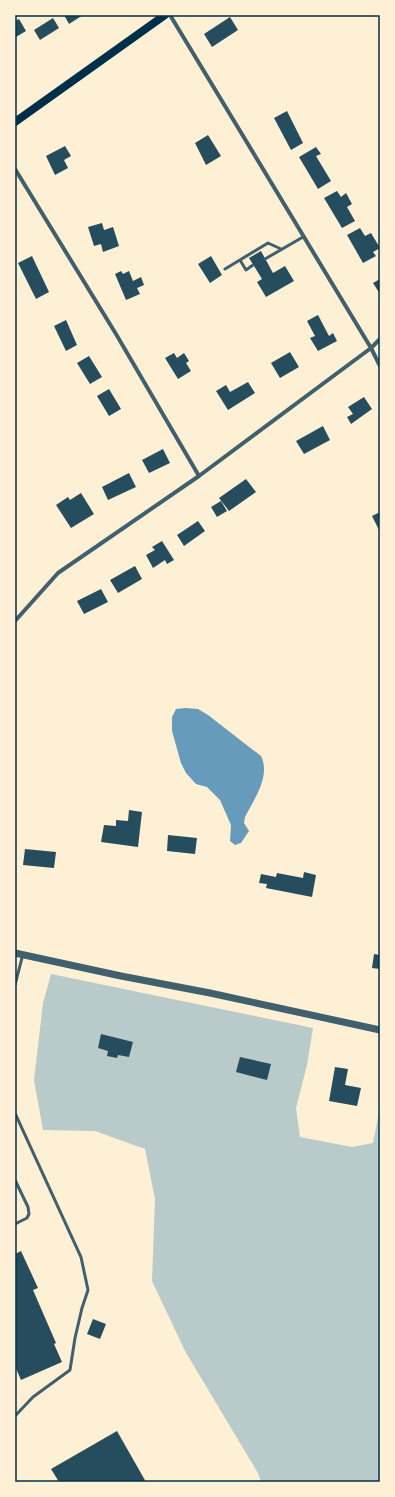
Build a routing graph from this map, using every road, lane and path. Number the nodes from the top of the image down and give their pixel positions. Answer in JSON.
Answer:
{"nodes":[{"id":1,"x":165,"y":15,"type":"edge"},
{"id":2,"x":170,"y":15,"type":"edge"},
{"id":3,"x":15,"y":122,"type":"edge"},
{"id":4,"x":15,"y":169,"type":"edge"},
{"id":5,"x":303,"y":237,"type":"junction"},
{"id":6,"x":281,"y":249,"type":"junction"},
{"id":7,"x":265,"y":259,"type":"dead end"},
{"id":8,"x":240,"y":260,"type":"junction"},
{"id":9,"x":254,"y":265,"type":"dead end"},
{"id":10,"x":225,"y":269,"type":"dead end"},
{"id":11,"x":380,"y":339,"type":"edge"},
{"id":12,"x":371,"y":348,"type":"junction"},
{"id":13,"x":380,"y":366,"type":"edge"},
{"id":14,"x":199,"y":476,"type":"junction"},
{"id":15,"x":15,"y":621,"type":"edge"},
{"id":16,"x":15,"y":953,"type":"edge"},
{"id":17,"x":23,"y":954,"type":"junction"},
{"id":18,"x":15,"y":985,"type":"edge"},
{"id":19,"x":380,"y":1030,"type":"edge"},
{"id":20,"x":15,"y":1113,"type":"edge"},
{"id":21,"x":15,"y":1180,"type":"edge"},
{"id":22,"x":15,"y":1224,"type":"edge"},
{"id":23,"x":15,"y":1416,"type":"edge"}],
"edges":[{"from":1,"to":3,"type":"main road"},
{"from":2,"to":5,"type":"street"},
{"from":4,"to":14,"type":"street"},
{"from":5,"to":6,"type":"lane"},
{"from":5,"to":12,"type":"street"},
{"from":6,"to":7,"type":"lane"},
{"from":6,"to":8,"type":"lane"},
{"from":8,"to":9,"type":"lane"},
{"from":8,"to":10,"type":"lane"},
{"from":11,"to":12,"type":"street"},
{"from":12,"to":13,"type":"street"},
{"from":12,"to":14,"type":"street"},
{"from":14,"to":15,"type":"street"},
{"from":16,"to":17,"type":"street"},
{"from":17,"to":18,"type":"lane"},
{"from":17,"to":19,"type":"street"},
{"from":20,"to":23,"type":"lane"},
{"from":21,"to":22,"type":"lane"}]}
